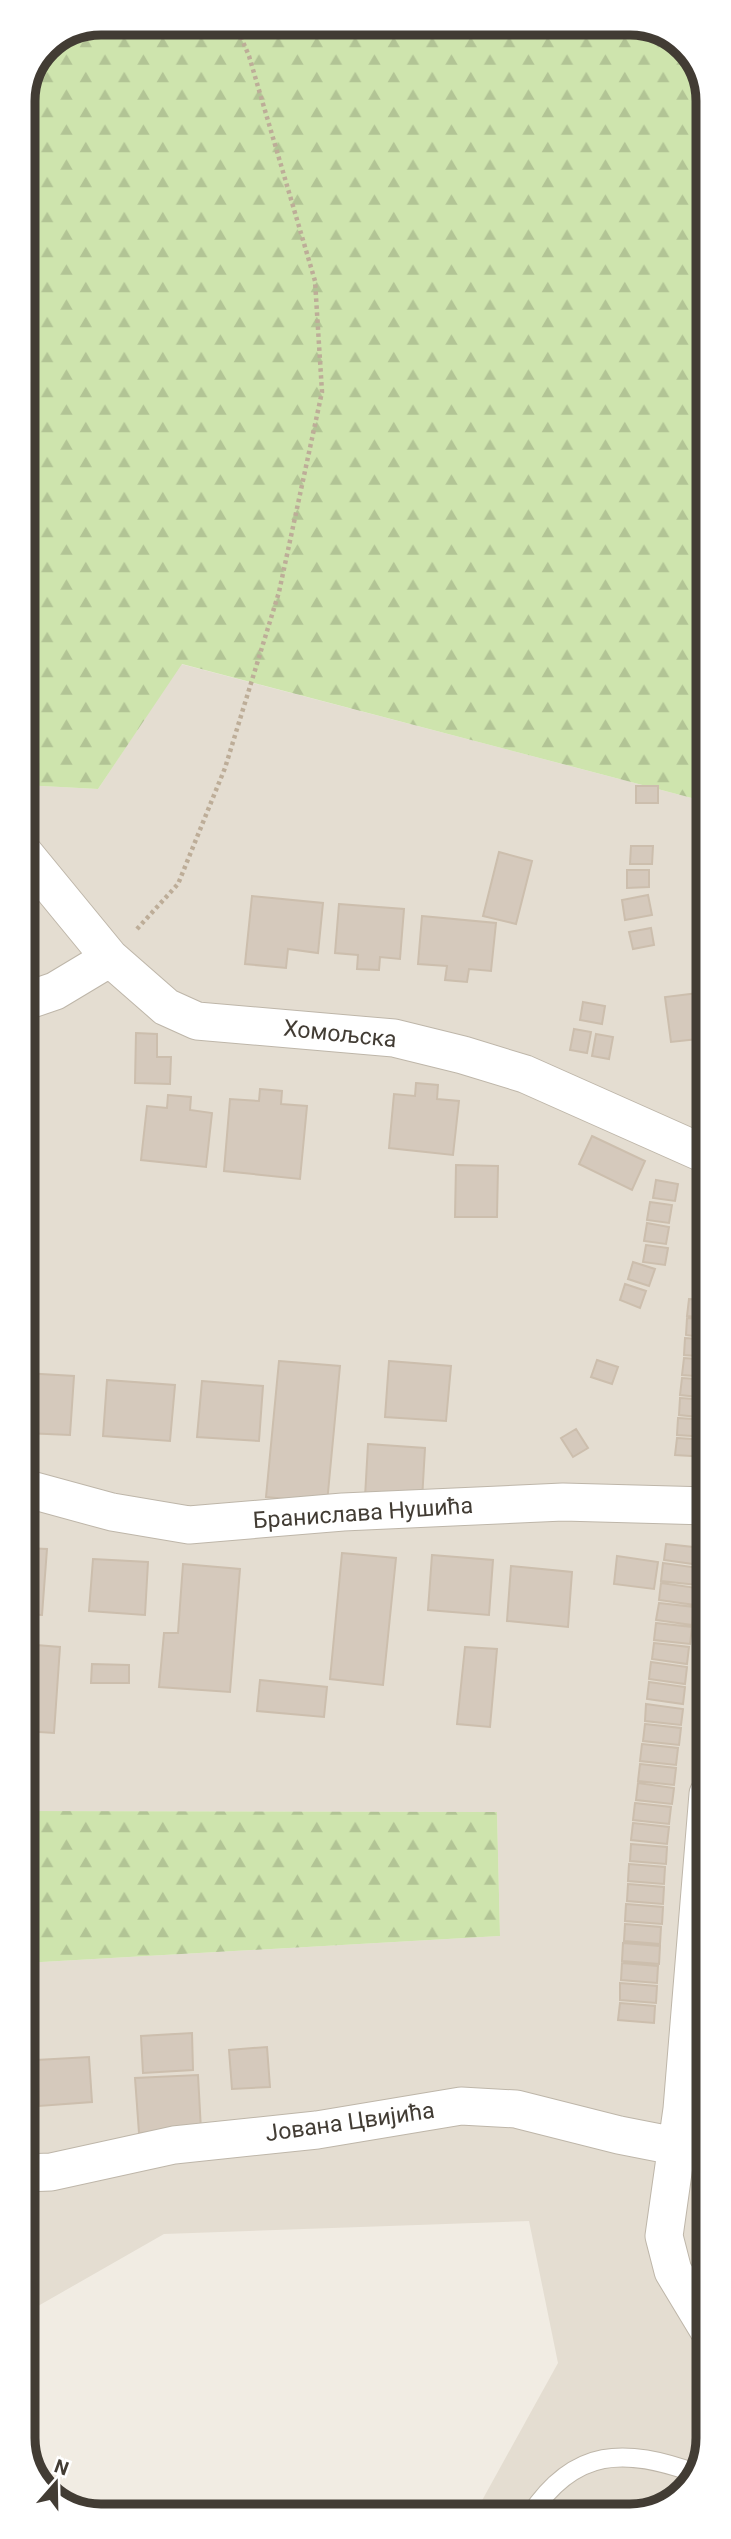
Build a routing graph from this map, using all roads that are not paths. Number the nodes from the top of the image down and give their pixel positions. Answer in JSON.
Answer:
{"nodes":[{"id":1,"x":35,"y":867,"type":"edge"},
{"id":2,"x":110,"y":958,"type":"junction"},
{"id":3,"x":35,"y":998,"type":"edge"},
{"id":4,"x":696,"y":1150,"type":"edge"},
{"id":5,"x":35,"y":1491,"type":"edge"},
{"id":6,"x":696,"y":1506,"type":"edge"},
{"id":7,"x":696,"y":2080,"type":"edge"},
{"id":8,"x":695,"y":2104,"type":"edge"},
{"id":9,"x":675,"y":2146,"type":"junction"},
{"id":10,"x":35,"y":2173,"type":"edge"},
{"id":11,"x":696,"y":2309,"type":"edge"},
{"id":12,"x":687,"y":2470,"type":"edge"},
{"id":13,"x":538,"y":2504,"type":"edge"}],
"edges":[{"from":1,"to":2,"type":"street","name":"Хомољска"},
{"from":2,"to":3,"type":"street"},
{"from":2,"to":4,"type":"street","name":"Хомољска"},
{"from":5,"to":6,"type":"street","name":"Бранислава Нушића"},
{"from":7,"to":8,"type":"street"},
{"from":8,"to":9,"type":"street"},
{"from":9,"to":10,"type":"street","name":"Јована Цвијића"},
{"from":9,"to":11,"type":"street"},
{"from":12,"to":13,"type":"lane"}]}
